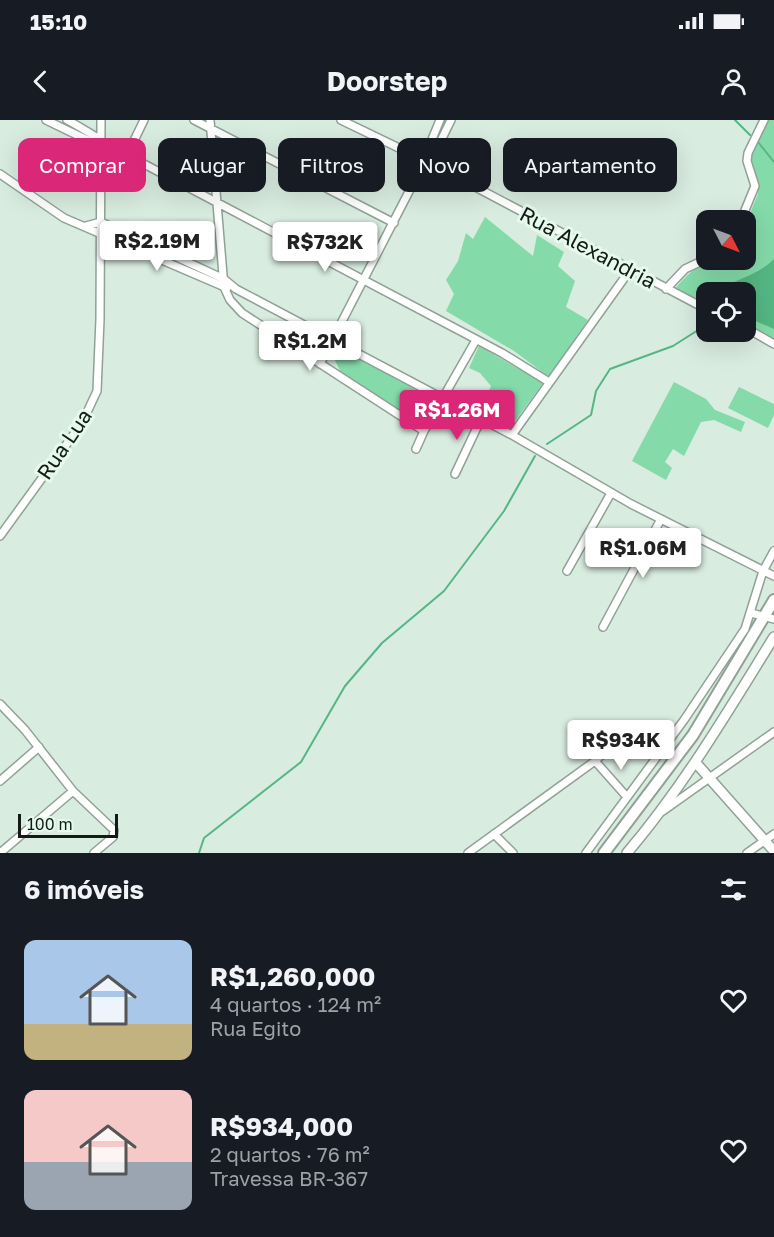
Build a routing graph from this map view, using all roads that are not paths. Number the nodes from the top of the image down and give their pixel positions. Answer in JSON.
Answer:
{"nodes":[{"id":1,"x":46,"y":120,"type":"edge"},
{"id":2,"x":68,"y":120,"type":"edge"},
{"id":3,"x":100,"y":120,"type":"edge"},
{"id":4,"x":144,"y":120,"type":"edge"},
{"id":5,"x":194,"y":120,"type":"edge"},
{"id":6,"x":210,"y":120,"type":"edge"},
{"id":7,"x":341,"y":120,"type":"edge"},
{"id":8,"x":440,"y":120,"type":"edge"},
{"id":9,"x":451,"y":120,"type":"edge"},
{"id":10,"x":764,"y":120,"type":"edge"},
{"id":11,"x":210,"y":129,"type":"junction"},
{"id":12,"x":100,"y":137,"type":"joint"},
{"id":13,"x":81,"y":138,"type":"edge"},
{"id":14,"x":135,"y":138,"type":"edge"},
{"id":15,"x":434,"y":138,"type":"edge"},
{"id":16,"x":440,"y":138,"type":"edge"},
{"id":17,"x":397,"y":147,"type":"edge"},
{"id":18,"x":146,"y":165,"type":"edge"},
{"id":19,"x":0,"y":174,"type":"edge"},
{"id":20,"x":100,"y":192,"type":"edge"},
{"id":21,"x":409,"y":192,"type":"edge"},
{"id":22,"x":484,"y":192,"type":"edge"},
{"id":23,"x":219,"y":204,"type":"junction"},
{"id":24,"x":745,"y":210,"type":"edge"},
{"id":25,"x":101,"y":222,"type":"junction"},
{"id":26,"x":394,"y":223,"type":"junction"},
{"id":27,"x":86,"y":226,"type":"junction"},
{"id":28,"x":100,"y":234,"type":"junction"},
{"id":29,"x":696,"y":264,"type":"edge"},
{"id":30,"x":630,"y":270,"type":"junction"},
{"id":31,"x":364,"y":279,"type":"junction"},
{"id":32,"x":224,"y":283,"type":"junction"},
{"id":33,"x":666,"y":289,"type":"junction"},
{"id":34,"x":696,"y":304,"type":"edge"},
{"id":35,"x":756,"y":334,"type":"edge"},
{"id":36,"x":332,"y":340,"type":"junction"},
{"id":37,"x":476,"y":340,"type":"junction"},
{"id":38,"x":774,"y":345,"type":"edge"},
{"id":39,"x":320,"y":364,"type":"junction"},
{"id":40,"x":549,"y":382,"type":"junction"},
{"id":41,"x":441,"y":399,"type":"junction"},
{"id":42,"x":481,"y":419,"type":"junction"},
{"id":43,"x":424,"y":431,"type":"junction"},
{"id":44,"x":512,"y":435,"type":"junction"},
{"id":45,"x":416,"y":449,"type":"dead end"},
{"id":46,"x":455,"y":474,"type":"dead end"},
{"id":47,"x":611,"y":492,"type":"junction"},
{"id":48,"x":661,"y":519,"type":"junction"},
{"id":49,"x":0,"y":536,"type":"edge"},
{"id":50,"x":774,"y":551,"type":"edge"},
{"id":51,"x":567,"y":571,"type":"dead end"},
{"id":52,"x":763,"y":571,"type":"junction"},
{"id":53,"x":774,"y":576,"type":"edge"},
{"id":54,"x":774,"y":600,"type":"edge"},
{"id":55,"x":751,"y":613,"type":"junction"},
{"id":56,"x":770,"y":617,"type":"edge"},
{"id":57,"x":603,"y":627,"type":"dead end"},
{"id":58,"x":774,"y":637,"type":"edge"},
{"id":59,"x":1,"y":707,"type":"edge"},
{"id":60,"x":630,"y":729,"type":"dead end"},
{"id":61,"x":774,"y":732,"type":"edge"},
{"id":62,"x":39,"y":747,"type":"junction"},
{"id":63,"x":595,"y":760,"type":"junction"},
{"id":64,"x":696,"y":763,"type":"junction"},
{"id":65,"x":709,"y":777,"type":"junction"},
{"id":66,"x":0,"y":781,"type":"edge"},
{"id":67,"x":73,"y":791,"type":"junction"},
{"id":68,"x":627,"y":797,"type":"junction"},
{"id":69,"x":663,"y":811,"type":"junction"},
{"id":70,"x":494,"y":834,"type":"junction"},
{"id":71,"x":774,"y":834,"type":"edge"},
{"id":72,"x":765,"y":840,"type":"junction"},
{"id":73,"x":774,"y":851,"type":"edge"},
{"id":74,"x":0,"y":853,"type":"edge"},
{"id":75,"x":94,"y":853,"type":"edge"},
{"id":76,"x":468,"y":853,"type":"edge"},
{"id":77,"x":513,"y":853,"type":"edge"},
{"id":78,"x":585,"y":853,"type":"edge"},
{"id":79,"x":604,"y":853,"type":"edge"},
{"id":80,"x":627,"y":853,"type":"edge"},
{"id":81,"x":747,"y":853,"type":"edge"}],
"edges":[{"from":1,"to":13,"type":"street"},
{"from":2,"to":12,"type":"street"},
{"from":3,"to":12,"type":"street","name":"Rua Lua"},
{"from":4,"to":14,"type":"street"},
{"from":5,"to":11,"type":"street"},
{"from":6,"to":11,"type":"street"},
{"from":7,"to":17,"type":"street","name":"Rua Alexandria"},
{"from":8,"to":15,"type":"street"},
{"from":9,"to":16,"type":"street"},
{"from":10,"to":24,"type":"street"},
{"from":11,"to":23,"type":"street"},
{"from":11,"to":26,"type":"street"},
{"from":18,"to":23,"type":"street"},
{"from":19,"to":27,"type":"street"},
{"from":20,"to":25,"type":"street","name":"Rua Lua"},
{"from":21,"to":26,"type":"street"},
{"from":22,"to":30,"type":"street","name":"Rua Alexandria"},
{"from":23,"to":31,"type":"street"},
{"from":23,"to":32,"type":"street"},
{"from":25,"to":27,"type":"street"},
{"from":25,"to":28,"type":"street","name":"Rua Lua"},
{"from":25,"to":32,"type":"street"},
{"from":26,"to":31,"type":"street"},
{"from":27,"to":28,"type":"street"},
{"from":28,"to":32,"type":"street"},
{"from":28,"to":49,"type":"street","name":"Rua Lua"},
{"from":29,"to":33,"type":"street"},
{"from":30,"to":33,"type":"street","name":"Rua Alexandria"},
{"from":30,"to":40,"type":"street"},
{"from":31,"to":36,"type":"street"},
{"from":31,"to":37,"type":"street"},
{"from":32,"to":36,"type":"street"},
{"from":32,"to":39,"type":"street"},
{"from":33,"to":34,"type":"street","name":"Rua Alexandria"},
{"from":35,"to":38,"type":"street"},
{"from":36,"to":39,"type":"street"},
{"from":36,"to":41,"type":"street"},
{"from":37,"to":40,"type":"street"},
{"from":37,"to":41,"type":"street"},
{"from":39,"to":43,"type":"street"},
{"from":40,"to":44,"type":"street"},
{"from":41,"to":42,"type":"street"},
{"from":41,"to":43,"type":"street"},
{"from":42,"to":44,"type":"street"},
{"from":42,"to":46,"type":"street"},
{"from":43,"to":45,"type":"street"},
{"from":44,"to":47,"type":"street"},
{"from":47,"to":48,"type":"street"},
{"from":47,"to":51,"type":"street"},
{"from":48,"to":52,"type":"street"},
{"from":48,"to":57,"type":"street"},
{"from":50,"to":52,"type":"street"},
{"from":52,"to":53,"type":"street"},
{"from":52,"to":55,"type":"street"},
{"from":54,"to":56,"type":"main road"},
{"from":55,"to":56,"type":"street"},
{"from":55,"to":68,"type":"street"},
{"from":56,"to":79,"type":"main road"},
{"from":58,"to":64,"type":"street"},
{"from":59,"to":62,"type":"street"},
{"from":60,"to":63,"type":"street"},
{"from":61,"to":65,"type":"street"},
{"from":62,"to":66,"type":"street"},
{"from":62,"to":67,"type":"street"},
{"from":63,"to":68,"type":"street"},
{"from":63,"to":70,"type":"street"},
{"from":64,"to":65,"type":"street"},
{"from":64,"to":69,"type":"street"},
{"from":65,"to":69,"type":"street"},
{"from":65,"to":72,"type":"street"},
{"from":67,"to":74,"type":"street"},
{"from":67,"to":75,"type":"street"},
{"from":68,"to":78,"type":"street"},
{"from":69,"to":80,"type":"street"},
{"from":70,"to":76,"type":"street"},
{"from":70,"to":77,"type":"street"},
{"from":71,"to":72,"type":"street"},
{"from":72,"to":73,"type":"street"},
{"from":72,"to":81,"type":"street"}]}
